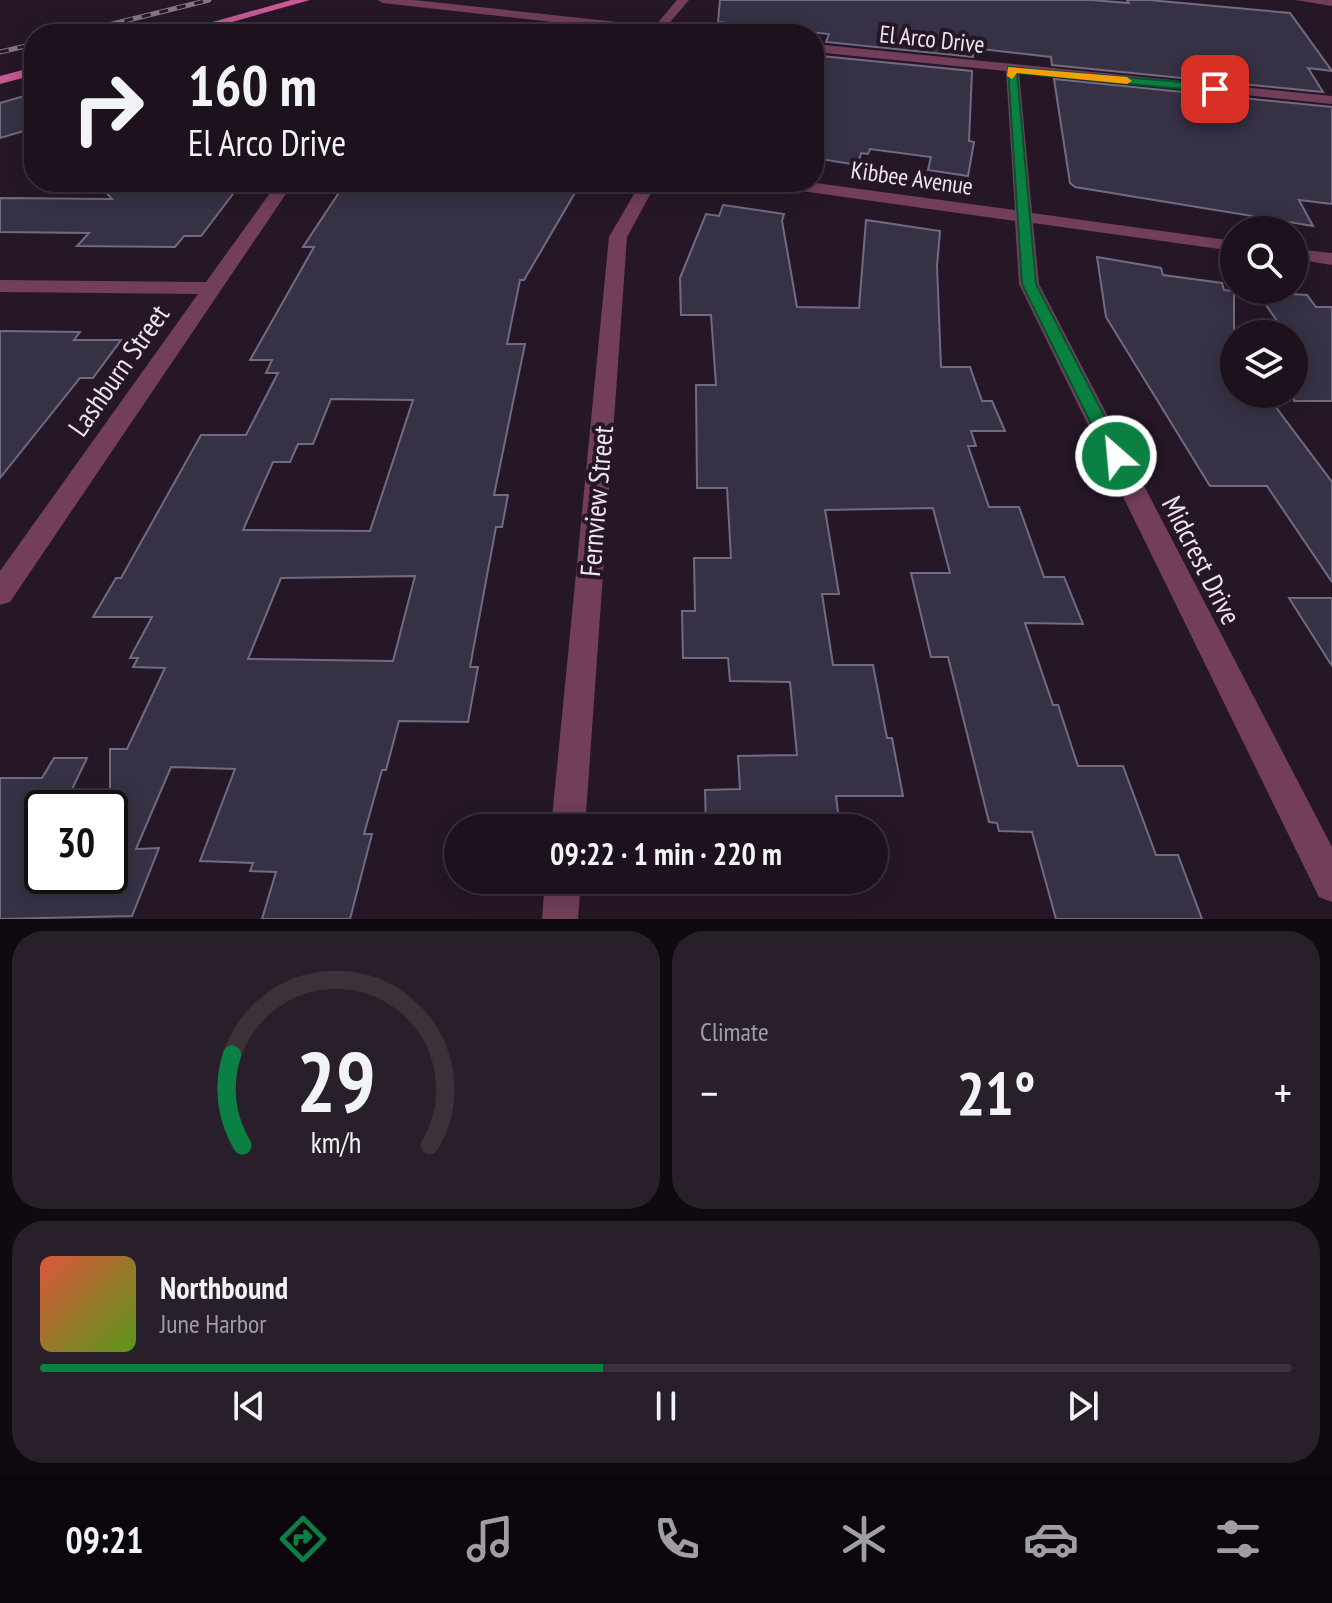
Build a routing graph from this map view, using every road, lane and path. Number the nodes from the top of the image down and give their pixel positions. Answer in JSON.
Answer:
{"nodes":[{"id":1,"x":304,"y":0,"type":"edge"},
{"id":2,"x":383,"y":0,"type":"edge"},
{"id":3,"x":683,"y":0,"type":"edge"},
{"id":4,"x":1301,"y":0,"type":"edge"},
{"id":5,"x":1332,"y":3,"type":"edge"},
{"id":6,"x":214,"y":24,"type":"edge"},
{"id":7,"x":603,"y":24,"type":"edge"},
{"id":8,"x":663,"y":24,"type":"edge"},
{"id":9,"x":824,"y":49,"type":"edge"},
{"id":10,"x":1012,"y":70,"type":"junction"},
{"id":11,"x":24,"y":74,"type":"edge"},
{"id":12,"x":0,"y":80,"type":"edge"},
{"id":13,"x":1332,"y":100,"type":"edge"},
{"id":14,"x":824,"y":190,"type":"edge"},
{"id":15,"x":279,"y":192,"type":"edge"},
{"id":16,"x":643,"y":192,"type":"edge"},
{"id":17,"x":1023,"y":219,"type":"junction"},
{"id":18,"x":1220,"y":244,"type":"edge"},
{"id":19,"x":1308,"y":256,"type":"edge"},
{"id":20,"x":1332,"y":259,"type":"edge"},
{"id":21,"x":0,"y":286,"type":"edge"},
{"id":22,"x":212,"y":288,"type":"junction"},
{"id":23,"x":0,"y":593,"type":"edge"},
{"id":24,"x":569,"y":814,"type":"edge"},
{"id":25,"x":1332,"y":884,"type":"edge"},
{"id":26,"x":562,"y":894,"type":"edge"},
{"id":27,"x":560,"y":919,"type":"edge"}],
"edges":[{"from":1,"to":6,"type":"main road"},
{"from":2,"to":7,"type":"street"},
{"from":3,"to":8,"type":"street"},
{"from":4,"to":5,"type":"street"},
{"from":9,"to":10,"type":"street","name":"El Arco Drive"},
{"from":10,"to":13,"type":"street","name":"El Arco Drive"},
{"from":10,"to":17,"type":"street","name":"Midcrest Drive"},
{"from":11,"to":12,"type":"main road"},
{"from":14,"to":17,"type":"street","name":"Kibbee Avenue"},
{"from":15,"to":22,"type":"street","name":"Lashburn Street"},
{"from":16,"to":24,"type":"street","name":"Fernview Street"},
{"from":17,"to":18,"type":"street","name":"Kibbee Avenue"},
{"from":17,"to":25,"type":"street","name":"Midcrest Drive"},
{"from":19,"to":20,"type":"street"},
{"from":21,"to":22,"type":"street"},
{"from":22,"to":23,"type":"street","name":"Lashburn Street"},
{"from":26,"to":27,"type":"street"}]}
